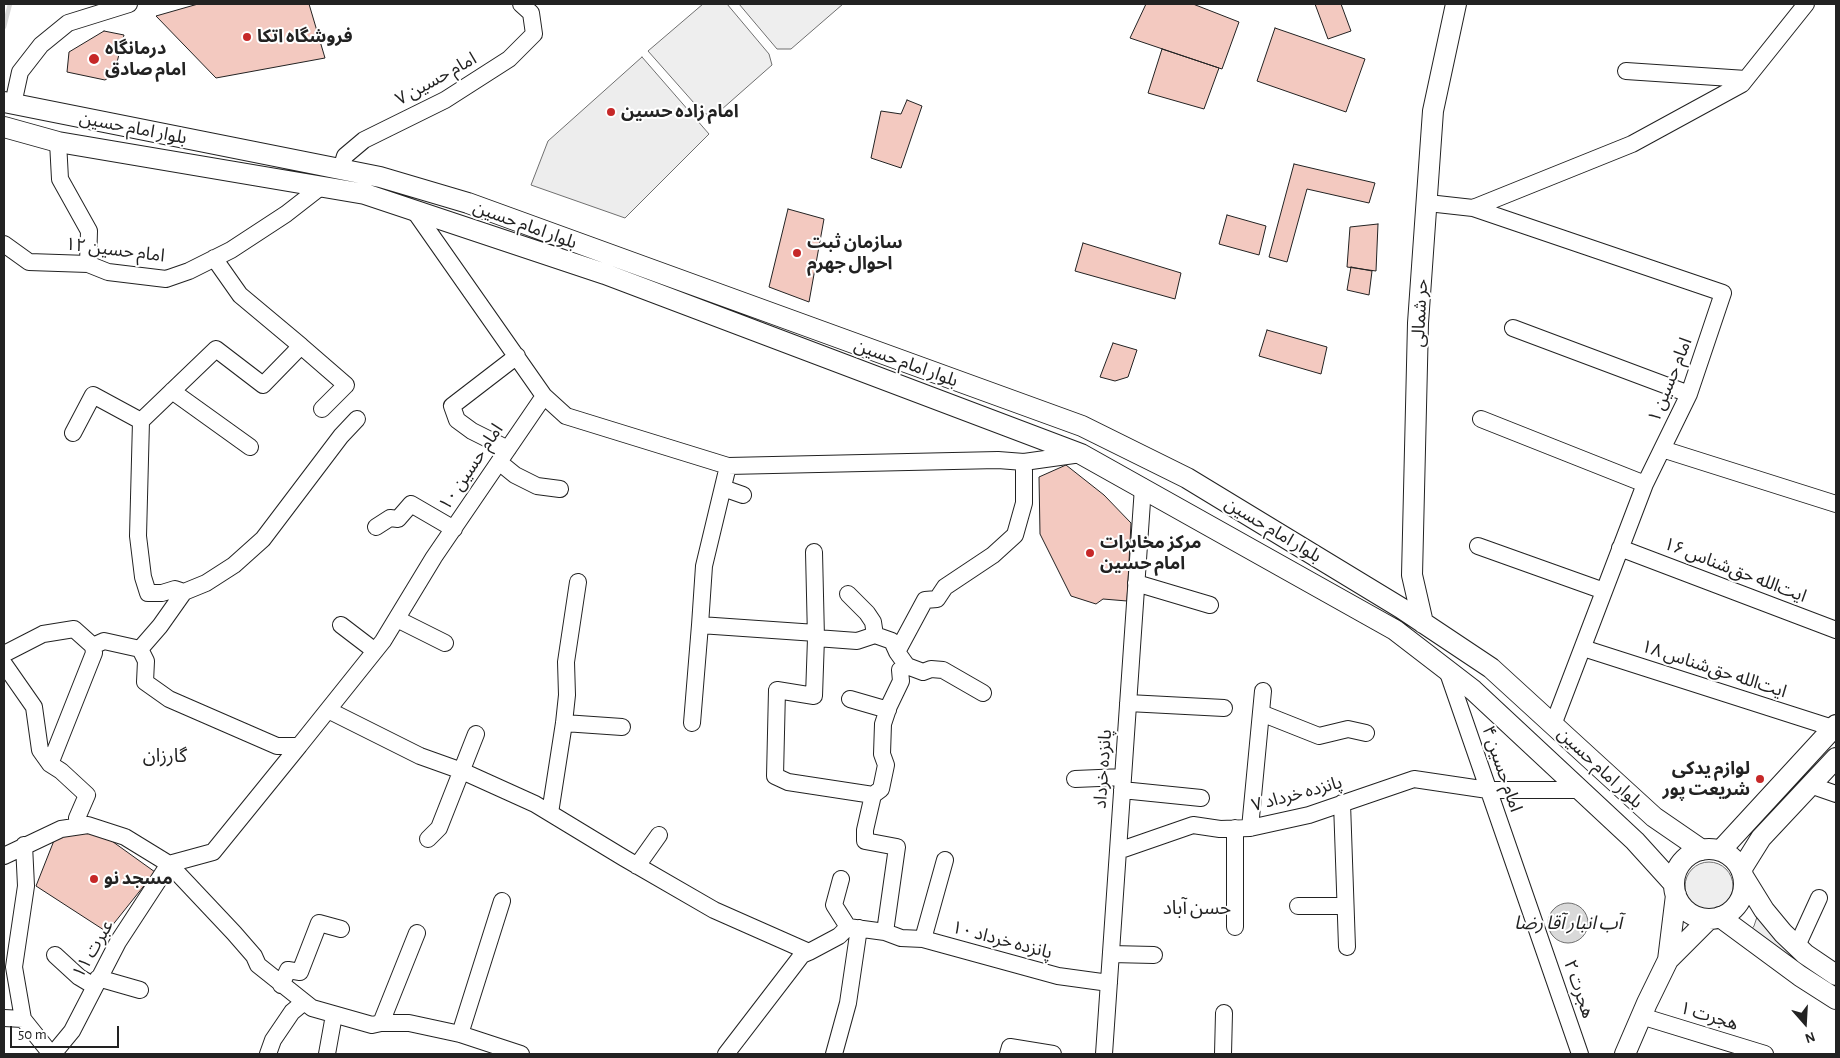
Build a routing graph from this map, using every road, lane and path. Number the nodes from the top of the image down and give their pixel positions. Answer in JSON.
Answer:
{"nodes":[{"id":1,"x":1456,"y":4,"type":"edge"},
{"id":2,"x":1806,"y":4,"type":"edge"},
{"id":3,"x":124,"y":5,"type":"edge"},
{"id":4,"x":526,"y":8,"type":"edge"},
{"id":5,"x":1626,"y":71,"type":"dead end"},
{"id":6,"x":1746,"y":79,"type":"junction"},
{"id":7,"x":8,"y":103,"type":"edge"},
{"id":8,"x":5,"y":132,"type":"edge"},
{"id":9,"x":58,"y":142,"type":"junction"},
{"id":10,"x":341,"y":169,"type":"junction"},
{"id":11,"x":322,"y":186,"type":"junction"},
{"id":12,"x":1428,"y":203,"type":"junction"},
{"id":13,"x":1473,"y":208,"type":"junction"},
{"id":14,"x":414,"y":209,"type":"junction"},
{"id":15,"x":4,"y":244,"type":"edge"},
{"id":16,"x":214,"y":258,"type":"junction"},
{"id":17,"x":88,"y":264,"type":"junction"},
{"id":18,"x":638,"y":277,"type":"junction"},
{"id":19,"x":1513,"y":328,"type":"dead end"},
{"id":20,"x":301,"y":346,"type":"junction"},
{"id":21,"x":517,"y":356,"type":"junction"},
{"id":22,"x":172,"y":391,"type":"junction"},
{"id":23,"x":1689,"y":394,"type":"junction"},
{"id":24,"x":544,"y":396,"type":"junction"},
{"id":25,"x":322,"y":409,"type":"dead end"},
{"id":26,"x":358,"y":419,"type":"dead end"},
{"id":27,"x":1481,"y":420,"type":"dead end"},
{"id":28,"x":141,"y":421,"type":"junction"},
{"id":29,"x":72,"y":433,"type":"dead end"},
{"id":30,"x":250,"y":447,"type":"dead end"},
{"id":31,"x":1662,"y":449,"type":"junction"},
{"id":32,"x":1081,"y":454,"type":"junction"},
{"id":33,"x":503,"y":456,"type":"junction"},
{"id":34,"x":1024,"y":462,"type":"junction"},
{"id":35,"x":728,"y":466,"type":"junction"},
{"id":36,"x":1645,"y":484,"type":"junction"},
{"id":37,"x":1143,"y":487,"type":"junction"},
{"id":38,"x":723,"y":488,"type":"junction"},
{"id":39,"x":560,"y":489,"type":"dead end"},
{"id":40,"x":744,"y":495,"type":"dead end"},
{"id":41,"x":1836,"y":504,"type":"edge"},
{"id":42,"x":376,"y":527,"type":"dead end"},
{"id":43,"x":454,"y":529,"type":"junction"},
{"id":44,"x":1478,"y":546,"type":"dead end"},
{"id":45,"x":1620,"y":548,"type":"junction"},
{"id":46,"x":814,"y":552,"type":"dead end"},
{"id":47,"x":578,"y":582,"type":"dead end"},
{"id":48,"x":1136,"y":583,"type":"junction"},
{"id":49,"x":1604,"y":591,"type":"junction"},
{"id":50,"x":184,"y":592,"type":"junction"},
{"id":51,"x":848,"y":594,"type":"dead end"},
{"id":52,"x":1210,"y":605,"type":"dead end"},
{"id":53,"x":397,"y":619,"type":"junction"},
{"id":54,"x":1424,"y":623,"type":"junction"},
{"id":55,"x":341,"y":625,"type":"dead end"},
{"id":56,"x":700,"y":625,"type":"junction"},
{"id":57,"x":1836,"y":630,"type":"edge"},
{"id":58,"x":816,"y":635,"type":"junction"},
{"id":59,"x":875,"y":635,"type":"junction"},
{"id":60,"x":444,"y":643,"type":"dead end"},
{"id":61,"x":93,"y":646,"type":"junction"},
{"id":62,"x":1582,"y":648,"type":"junction"},
{"id":63,"x":140,"y":649,"type":"junction"},
{"id":64,"x":375,"y":651,"type":"junction"},
{"id":65,"x":4,"y":654,"type":"edge"},
{"id":66,"x":902,"y":659,"type":"junction"},
{"id":67,"x":4,"y":664,"type":"edge"},
{"id":68,"x":1447,"y":670,"type":"junction"},
{"id":69,"x":1263,"y":691,"type":"dead end"},
{"id":70,"x":982,"y":693,"type":"dead end"},
{"id":71,"x":850,"y":699,"type":"dead end"},
{"id":72,"x":1128,"y":703,"type":"junction"},
{"id":73,"x":1224,"y":708,"type":"dead end"},
{"id":74,"x":328,"y":710,"type":"junction"},
{"id":75,"x":888,"y":710,"type":"junction"},
{"id":76,"x":1261,"y":713,"type":"junction"},
{"id":77,"x":564,"y":722,"type":"junction"},
{"id":78,"x":692,"y":724,"type":"dead end"},
{"id":79,"x":1554,"y":725,"type":"junction"},
{"id":80,"x":1835,"y":726,"type":"edge"},
{"id":81,"x":622,"y":727,"type":"dead end"},
{"id":82,"x":476,"y":734,"type":"dead end"},
{"id":83,"x":1366,"y":734,"type":"dead end"},
{"id":84,"x":299,"y":746,"type":"junction"},
{"id":85,"x":1836,"y":758,"type":"edge"},
{"id":86,"x":50,"y":764,"type":"junction"},
{"id":87,"x":462,"y":771,"type":"junction"},
{"id":88,"x":1076,"y":779,"type":"dead end"},
{"id":89,"x":1122,"y":784,"type":"junction"},
{"id":90,"x":1810,"y":785,"type":"junction"},
{"id":91,"x":1488,"y":790,"type":"junction"},
{"id":92,"x":1580,"y":790,"type":"junction"},
{"id":93,"x":1836,"y":794,"type":"edge"},
{"id":94,"x":873,"y":795,"type":"junction"},
{"id":95,"x":1201,"y":798,"type":"dead end"},
{"id":96,"x":1342,"y":803,"type":"junction"},
{"id":97,"x":550,"y":813,"type":"junction"},
{"id":98,"x":80,"y":826,"type":"junction"},
{"id":99,"x":1242,"y":828,"type":"junction"},
{"id":100,"x":659,"y":835,"type":"dead end"},
{"id":101,"x":428,"y":839,"type":"dead end"},
{"id":102,"x":24,"y":845,"type":"junction"},
{"id":103,"x":1711,"y":850,"type":"junction"},
{"id":104,"x":1118,"y":851,"type":"junction"},
{"id":105,"x":4,"y":856,"type":"edge"},
{"id":106,"x":945,"y":860,"type":"dead end"},
{"id":107,"x":169,"y":864,"type":"junction"},
{"id":108,"x":637,"y":866,"type":"junction"},
{"id":109,"x":1742,"y":873,"type":"junction"},
{"id":110,"x":841,"y":879,"type":"dead end"},
{"id":111,"x":1521,"y":880,"type":"joint"},
{"id":112,"x":1675,"y":890,"type":"junction"},
{"id":113,"x":1819,"y":898,"type":"dead end"},
{"id":114,"x":502,"y":900,"type":"dead end"},
{"id":115,"x":1298,"y":906,"type":"dead end"},
{"id":116,"x":1345,"y":906,"type":"junction"},
{"id":117,"x":1714,"y":918,"type":"junction"},
{"id":118,"x":1236,"y":927,"type":"dead end"},
{"id":119,"x":854,"y":928,"type":"junction"},
{"id":120,"x":342,"y":929,"type":"dead end"},
{"id":121,"x":886,"y":932,"type":"junction"},
{"id":122,"x":417,"y":933,"type":"dead end"},
{"id":123,"x":923,"y":939,"type":"junction"},
{"id":124,"x":1797,"y":946,"type":"junction"},
{"id":125,"x":1347,"y":947,"type":"dead end"},
{"id":126,"x":808,"y":952,"type":"junction"},
{"id":127,"x":1111,"y":954,"type":"junction"},
{"id":128,"x":56,"y":955,"type":"dead end"},
{"id":129,"x":1154,"y":955,"type":"dead end"},
{"id":130,"x":1668,"y":960,"type":"junction"},
{"id":131,"x":1825,"y":976,"type":"edge"},
{"id":132,"x":96,"y":982,"type":"junction"},
{"id":133,"x":1109,"y":983,"type":"junction"},
{"id":134,"x":281,"y":985,"type":"junction"},
{"id":135,"x":140,"y":990,"type":"dead end"},
{"id":136,"x":1836,"y":999,"type":"edge"},
{"id":137,"x":304,"y":1002,"type":"junction"},
{"id":138,"x":1224,"y":1013,"type":"dead end"},
{"id":139,"x":334,"y":1015,"type":"junction"},
{"id":140,"x":1641,"y":1016,"type":"junction"},
{"id":141,"x":4,"y":1018,"type":"edge"},
{"id":142,"x":22,"y":1019,"type":"junction"},
{"id":143,"x":381,"y":1023,"type":"junction"},
{"id":144,"x":460,"y":1034,"type":"junction"},
{"id":145,"x":52,"y":1054,"type":"edge"},
{"id":146,"x":268,"y":1054,"type":"edge"},
{"id":147,"x":327,"y":1054,"type":"edge"},
{"id":148,"x":521,"y":1054,"type":"edge"},
{"id":149,"x":726,"y":1054,"type":"edge"},
{"id":150,"x":834,"y":1054,"type":"edge"},
{"id":151,"x":1008,"y":1054,"type":"edge"},
{"id":152,"x":1053,"y":1054,"type":"edge"},
{"id":153,"x":1104,"y":1054,"type":"edge"},
{"id":154,"x":1223,"y":1054,"type":"edge"},
{"id":155,"x":1580,"y":1054,"type":"edge"},
{"id":156,"x":1625,"y":1054,"type":"edge"},
{"id":157,"x":1765,"y":1054,"type":"edge"}],
"edges":[{"from":1,"to":12,"type":"main road","name":"حر شمالی"},
{"from":2,"to":6,"type":"street"},
{"from":3,"to":7,"type":"street"},
{"from":4,"to":10,"type":"street","name":"امام حسین ۷"},
{"from":5,"to":6,"type":"street"},
{"from":6,"to":13,"type":"street"},
{"from":7,"to":10,"type":"main road","name":"بلوار امام حسین"},
{"from":8,"to":9,"type":"main road","name":"بلوار امام حسین"},
{"from":9,"to":11,"type":"main road","name":"بلوار امام حسین"},
{"from":9,"to":17,"type":"street"},
{"from":10,"to":18,"type":"main road","name":"بلوار امام حسین"},
{"from":11,"to":14,"type":"main road","name":"بلوار امام حسین"},
{"from":11,"to":16,"type":"street","name":"امام حسین ۱۲"},
{"from":12,"to":13,"type":"street"},
{"from":12,"to":54,"type":"main road","name":"حر شمالی"},
{"from":13,"to":23,"type":"street","name":"امام حسین ۱"},
{"from":14,"to":18,"type":"main road","name":"بلوار امام حسین"},
{"from":14,"to":21,"type":"street"},
{"from":15,"to":17,"type":"street","name":"امام حسین ۱۲"},
{"from":16,"to":17,"type":"street","name":"امام حسین ۱۲"},
{"from":16,"to":20,"type":"street"},
{"from":18,"to":32,"type":"main road","name":"بلوار امام حسین"},
{"from":18,"to":54,"type":"main road","name":"بلوار امام حسین"},
{"from":19,"to":23,"type":"street"},
{"from":20,"to":22,"type":"street"},
{"from":20,"to":25,"type":"street"},
{"from":21,"to":24,"type":"street"},
{"from":21,"to":33,"type":"street"},
{"from":22,"to":28,"type":"street"},
{"from":22,"to":30,"type":"street"},
{"from":23,"to":31,"type":"street","name":"امام حسین ۱"},
{"from":24,"to":33,"type":"street","name":"امام حسین ۱۰"},
{"from":24,"to":35,"type":"street"},
{"from":26,"to":50,"type":"street"},
{"from":27,"to":36,"type":"street"},
{"from":28,"to":29,"type":"street"},
{"from":28,"to":50,"type":"street"},
{"from":31,"to":36,"type":"street","name":"امام حسین ۱"},
{"from":31,"to":41,"type":"street"},
{"from":32,"to":34,"type":"street"},
{"from":32,"to":37,"type":"main road","name":"بلوار امام حسین"},
{"from":33,"to":39,"type":"street"},
{"from":33,"to":43,"type":"street","name":"امام حسین ۱۰"},
{"from":34,"to":35,"type":"street"},
{"from":34,"to":66,"type":"street"},
{"from":35,"to":38,"type":"street"},
{"from":36,"to":45,"type":"street","name":"امام حسین ۱"},
{"from":37,"to":48,"type":"street","name":"پانزده خرداد"},
{"from":37,"to":68,"type":"main road","name":"بلوار امام حسین"},
{"from":38,"to":40,"type":"street"},
{"from":38,"to":56,"type":"street"},
{"from":42,"to":43,"type":"street"},
{"from":43,"to":53,"type":"street","name":"امام حسین ۱۰"},
{"from":44,"to":49,"type":"street"},
{"from":45,"to":49,"type":"street","name":"امام حسین ۱"},
{"from":45,"to":57,"type":"street","name":"ایت‌الله حق‌شناس ۱۶"},
{"from":46,"to":58,"type":"street"},
{"from":47,"to":77,"type":"street"},
{"from":48,"to":52,"type":"street"},
{"from":48,"to":72,"type":"street","name":"پانزده خرداد"},
{"from":49,"to":62,"type":"street","name":"امام حسین ۱"},
{"from":50,"to":63,"type":"street"},
{"from":51,"to":59,"type":"street"},
{"from":53,"to":60,"type":"street"},
{"from":53,"to":64,"type":"street","name":"امام حسین ۱۰"},
{"from":54,"to":79,"type":"main road","name":"بلوار امام حسین"},
{"from":55,"to":64,"type":"street"},
{"from":56,"to":58,"type":"street"},
{"from":56,"to":78,"type":"street"},
{"from":58,"to":59,"type":"street"},
{"from":58,"to":94,"type":"street"},
{"from":59,"to":66,"type":"street"},
{"from":61,"to":63,"type":"street"},
{"from":61,"to":65,"type":"street"},
{"from":61,"to":86,"type":"street"},
{"from":62,"to":79,"type":"street","name":"امام حسین ۱"},
{"from":62,"to":80,"type":"street","name":"ایت‌الله حق‌شناس ۱۸"},
{"from":63,"to":84,"type":"street"},
{"from":64,"to":74,"type":"street","name":"امام حسین ۱۰"},
{"from":66,"to":70,"type":"street"},
{"from":66,"to":75,"type":"street"},
{"from":67,"to":86,"type":"street"},
{"from":68,"to":91,"type":"street","name":"امام حسین ۴"},
{"from":68,"to":92,"type":"main road","name":"بلوار امام حسین"},
{"from":69,"to":76,"type":"street"},
{"from":71,"to":75,"type":"street"},
{"from":72,"to":73,"type":"street"},
{"from":72,"to":89,"type":"street","name":"پانزده خرداد"},
{"from":74,"to":84,"type":"street","name":"امام حسین ۱۰"},
{"from":74,"to":87,"type":"street"},
{"from":75,"to":94,"type":"street"},
{"from":76,"to":83,"type":"street"},
{"from":76,"to":99,"type":"street"},
{"from":77,"to":81,"type":"street"},
{"from":77,"to":97,"type":"street"},
{"from":79,"to":103,"type":"main road","name":"بلوار امام حسین"},
{"from":80,"to":103,"type":"main road"},
{"from":82,"to":87,"type":"street"},
{"from":84,"to":107,"type":"street","name":"امام حسین ۱۰"},
{"from":85,"to":90,"type":"main road"},
{"from":86,"to":98,"type":"street"},
{"from":87,"to":97,"type":"street"},
{"from":87,"to":101,"type":"street"},
{"from":88,"to":89,"type":"street"},
{"from":89,"to":95,"type":"street"},
{"from":89,"to":104,"type":"street","name":"پانزده خرداد"},
{"from":90,"to":93,"type":"street"},
{"from":90,"to":109,"type":"main road"},
{"from":91,"to":92,"type":"street","name":"پانزده خرداد ۷"},
{"from":91,"to":96,"type":"street","name":"پانزده خرداد ۷"},
{"from":91,"to":111,"type":"street","name":"امام حسین ۴"},
{"from":92,"to":112,"type":"main road","name":"بلوار امام حسین"},
{"from":94,"to":121,"type":"street"},
{"from":96,"to":99,"type":"street","name":"پانزده خرداد ۷"},
{"from":96,"to":116,"type":"street"},
{"from":97,"to":108,"type":"street"},
{"from":98,"to":102,"type":"street"},
{"from":98,"to":107,"type":"street"},
{"from":99,"to":104,"type":"street","name":"پانزده خرداد ۷"},
{"from":99,"to":118,"type":"street"},
{"from":100,"to":108,"type":"street"},
{"from":102,"to":105,"type":"street"},
{"from":102,"to":142,"type":"street"},
{"from":103,"to":109,"type":"main road"},
{"from":103,"to":112,"type":"main road"},
{"from":104,"to":127,"type":"street","name":"پانزده خرداد"},
{"from":106,"to":123,"type":"street"},
{"from":107,"to":132,"type":"street","name":"عبرت ۱۱"},
{"from":107,"to":134,"type":"street"},
{"from":108,"to":126,"type":"street"},
{"from":109,"to":117,"type":"main road"},
{"from":109,"to":124,"type":"main road"},
{"from":110,"to":119,"type":"street"},
{"from":111,"to":155,"type":"street","name":"هجرت ۲"},
{"from":112,"to":117,"type":"main road"},
{"from":112,"to":130,"type":"main road"},
{"from":113,"to":124,"type":"street"},
{"from":114,"to":144,"type":"street"},
{"from":115,"to":116,"type":"street"},
{"from":116,"to":125,"type":"street"},
{"from":117,"to":130,"type":"main road"},
{"from":117,"to":131,"type":"main road"},
{"from":119,"to":121,"type":"street","name":"پانزده خرداد ۱۰"},
{"from":119,"to":126,"type":"street"},
{"from":119,"to":150,"type":"street"},
{"from":120,"to":134,"type":"street"},
{"from":121,"to":123,"type":"street","name":"پانزده خرداد ۱۰"},
{"from":122,"to":143,"type":"street"},
{"from":123,"to":133,"type":"street","name":"پانزده خرداد ۱۰"},
{"from":124,"to":131,"type":"main road"},
{"from":126,"to":149,"type":"street"},
{"from":127,"to":129,"type":"street"},
{"from":127,"to":133,"type":"street","name":"پانزده خرداد"},
{"from":128,"to":132,"type":"street"},
{"from":130,"to":140,"type":"main road"},
{"from":131,"to":136,"type":"main road"},
{"from":132,"to":135,"type":"street"},
{"from":132,"to":145,"type":"street","name":"عبرت ۱۱"},
{"from":133,"to":153,"type":"street","name":"پانزده خرداد"},
{"from":134,"to":137,"type":"street"},
{"from":137,"to":139,"type":"street"},
{"from":137,"to":146,"type":"street"},
{"from":138,"to":154,"type":"street"},
{"from":139,"to":143,"type":"street"},
{"from":139,"to":147,"type":"street"},
{"from":140,"to":156,"type":"main road"},
{"from":140,"to":157,"type":"street","name":"هجرت ۱"},
{"from":141,"to":142,"type":"street"},
{"from":142,"to":145,"type":"street"},
{"from":143,"to":144,"type":"street"},
{"from":144,"to":148,"type":"street"},
{"from":151,"to":152,"type":"street"}]}
